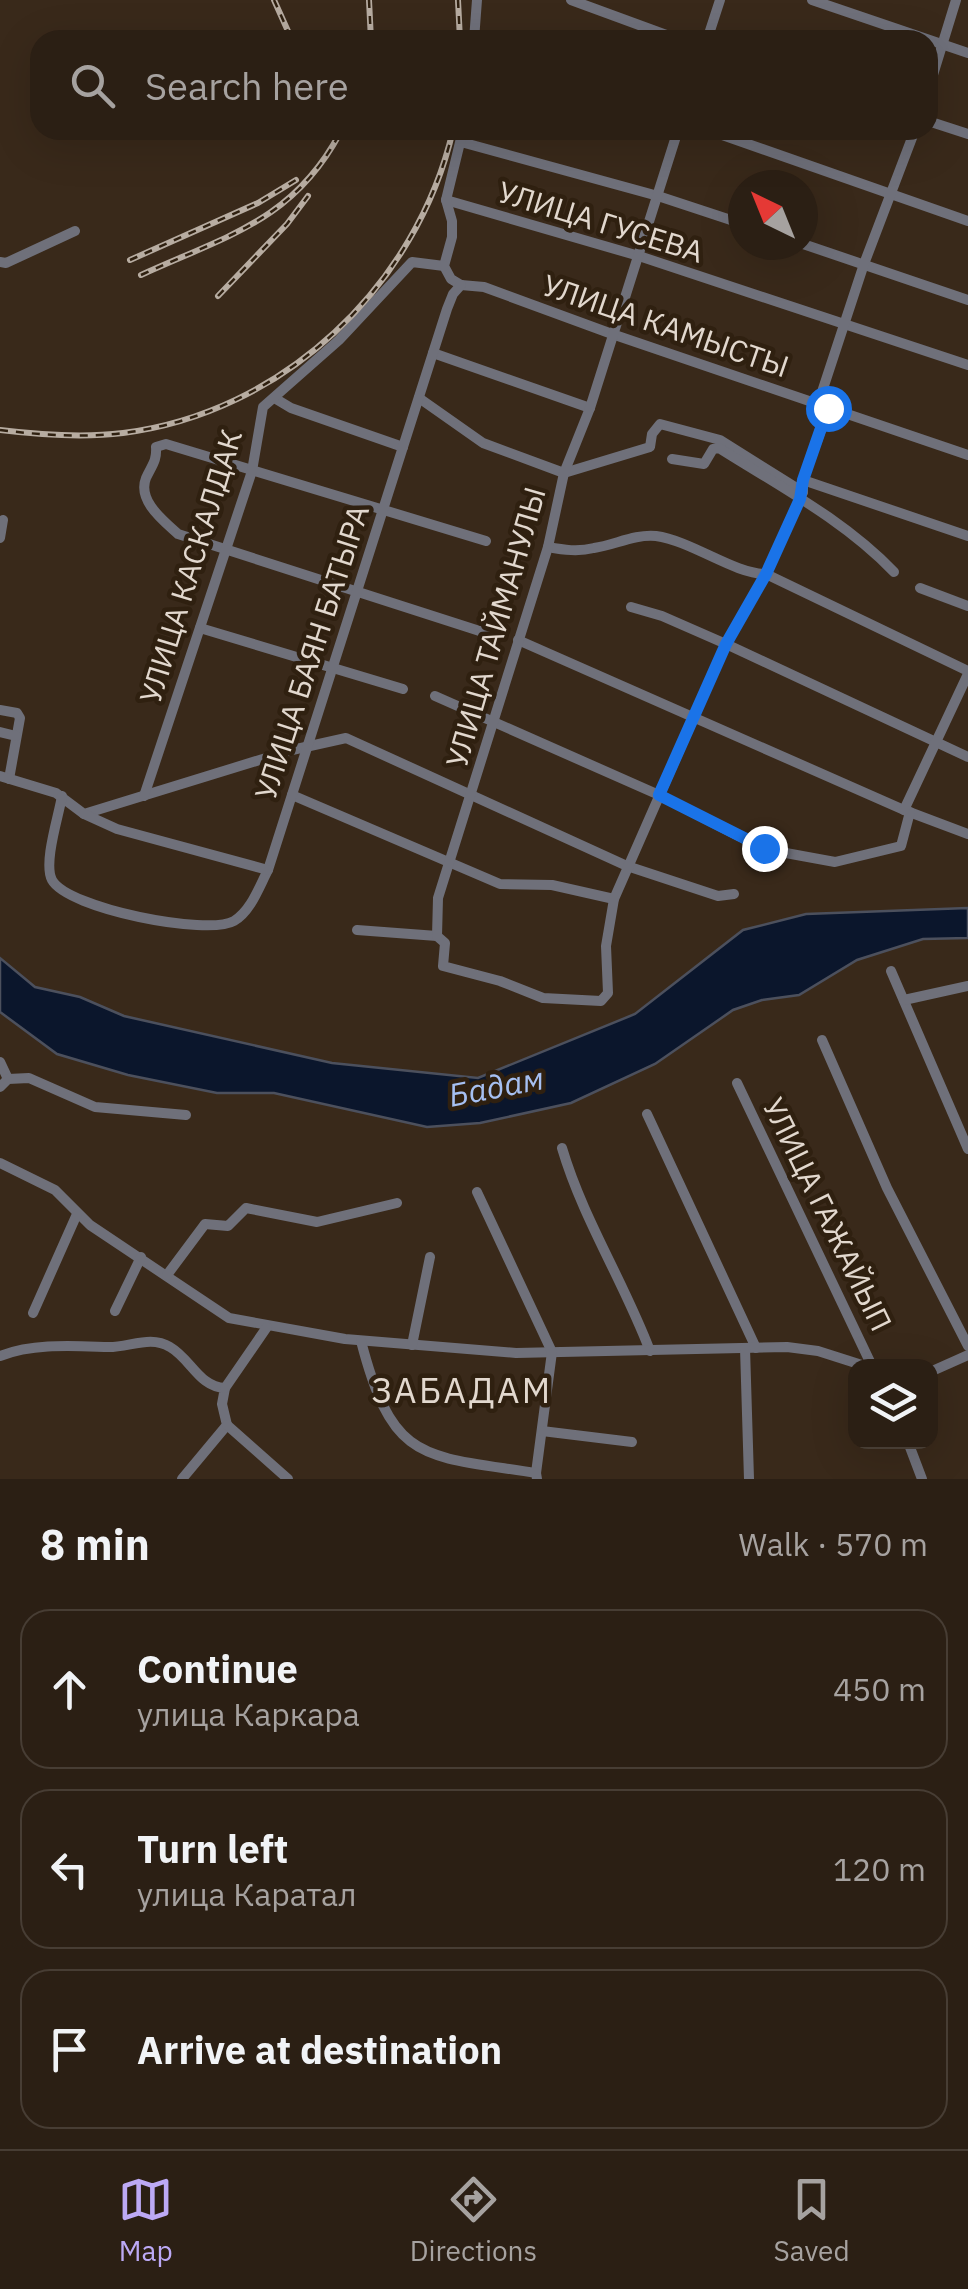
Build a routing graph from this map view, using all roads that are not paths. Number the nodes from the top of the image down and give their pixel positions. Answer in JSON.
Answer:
{"nodes":[{"id":1,"x":478,"y":0,"type":"edge"},
{"id":2,"x":572,"y":0,"type":"edge"},
{"id":3,"x":720,"y":0,"type":"edge"},
{"id":4,"x":812,"y":0,"type":"edge"},
{"id":5,"x":956,"y":0,"type":"edge"},
{"id":6,"x":475,"y":30,"type":"edge"},
{"id":7,"x":653,"y":30,"type":"edge"},
{"id":8,"x":710,"y":30,"type":"edge"},
{"id":9,"x":901,"y":30,"type":"edge"},
{"id":10,"x":938,"y":43,"type":"edge"},
{"id":11,"x":942,"y":44,"type":"junction"},
{"id":12,"x":968,"y":54,"type":"edge"},
{"id":13,"x":938,"y":58,"type":"edge"},
{"id":14,"x":938,"y":124,"type":"edge"},
{"id":15,"x":968,"y":134,"type":"edge"},
{"id":16,"x":461,"y":140,"type":"edge"},
{"id":17,"x":475,"y":140,"type":"edge"},
{"id":18,"x":675,"y":140,"type":"edge"},
{"id":19,"x":736,"y":140,"type":"edge"},
{"id":20,"x":911,"y":140,"type":"edge"},
{"id":21,"x":890,"y":194,"type":"junction"},
{"id":22,"x":658,"y":196,"type":"junction"},
{"id":23,"x":446,"y":200,"type":"junction"},
{"id":24,"x":728,"y":219,"type":"edge"},
{"id":25,"x":968,"y":221,"type":"edge"},
{"id":26,"x":74,"y":231,"type":"dead end"},
{"id":27,"x":818,"y":249,"type":"edge"},
{"id":28,"x":638,"y":256,"type":"junction"},
{"id":29,"x":0,"y":262,"type":"edge"},
{"id":30,"x":864,"y":264,"type":"junction"},
{"id":31,"x":444,"y":266,"type":"junction"},
{"id":32,"x":461,"y":285,"type":"junction"},
{"id":33,"x":968,"y":300,"type":"edge"},
{"id":34,"x":844,"y":326,"type":"junction"},
{"id":35,"x":612,"y":334,"type":"junction"},
{"id":36,"x":433,"y":353,"type":"junction"},
{"id":37,"x":968,"y":366,"type":"edge"},
{"id":38,"x":419,"y":398,"type":"junction"},
{"id":39,"x":276,"y":400,"type":"junction"},
{"id":40,"x":823,"y":406,"type":"junction"},
{"id":41,"x":590,"y":408,"type":"junction"},
{"id":42,"x":403,"y":446,"type":"junction"},
{"id":43,"x":968,"y":455,"type":"edge"},
{"id":44,"x":672,"y":460,"type":"dead end"},
{"id":45,"x":252,"y":471,"type":"junction"},
{"id":46,"x":564,"y":472,"type":"junction"},
{"id":47,"x":802,"y":490,"type":"junction"},
{"id":48,"x":383,"y":509,"type":"junction"},
{"id":49,"x":3,"y":520,"type":"dead end"},
{"id":50,"x":968,"y":536,"type":"edge"},
{"id":51,"x":0,"y":538,"type":"edge"},
{"id":52,"x":486,"y":542,"type":"dead end"},
{"id":53,"x":548,"y":548,"type":"junction"},
{"id":54,"x":226,"y":549,"type":"junction"},
{"id":55,"x":894,"y":572,"type":"dead end"},
{"id":56,"x":766,"y":574,"type":"junction"},
{"id":57,"x":920,"y":588,"type":"dead end"},
{"id":58,"x":356,"y":590,"type":"junction"},
{"id":59,"x":630,"y":606,"type":"dead end"},
{"id":60,"x":968,"y":606,"type":"edge"},
{"id":61,"x":200,"y":628,"type":"junction"},
{"id":62,"x":492,"y":635,"type":"dead end"},
{"id":63,"x":518,"y":640,"type":"junction"},
{"id":64,"x":726,"y":644,"type":"junction"},
{"id":65,"x":332,"y":668,"type":"junction"},
{"id":66,"x":968,"y":672,"type":"edge"},
{"id":67,"x":403,"y":689,"type":"dead end"},
{"id":68,"x":435,"y":696,"type":"dead end"},
{"id":69,"x":0,"y":710,"type":"edge"},
{"id":70,"x":694,"y":718,"type":"junction"},
{"id":71,"x":494,"y":720,"type":"junction"},
{"id":72,"x":0,"y":732,"type":"edge"},
{"id":73,"x":16,"y":736,"type":"junction"},
{"id":74,"x":934,"y":741,"type":"junction"},
{"id":75,"x":306,"y":747,"type":"junction"},
{"id":76,"x":968,"y":756,"type":"edge"},
{"id":77,"x":4,"y":777,"type":"edge"},
{"id":78,"x":292,"y":795,"type":"junction"},
{"id":79,"x":659,"y":795,"type":"junction"},
{"id":80,"x":62,"y":796,"type":"junction"},
{"id":81,"x":144,"y":796,"type":"junction"},
{"id":82,"x":472,"y":796,"type":"junction"},
{"id":83,"x":907,"y":811,"type":"junction"},
{"id":84,"x":84,"y":814,"type":"junction"},
{"id":85,"x":968,"y":834,"type":"edge"},
{"id":86,"x":449,"y":865,"type":"junction"},
{"id":87,"x":627,"y":866,"type":"junction"},
{"id":88,"x":268,"y":870,"type":"junction"},
{"id":89,"x":734,"y":894,"type":"dead end"},
{"id":90,"x":614,"y":899,"type":"junction"},
{"id":91,"x":357,"y":930,"type":"dead end"},
{"id":92,"x":437,"y":936,"type":"junction"},
{"id":93,"x":891,"y":970,"type":"dead end"},
{"id":94,"x":968,"y":986,"type":"edge"},
{"id":95,"x":904,"y":1000,"type":"junction"},
{"id":96,"x":822,"y":1040,"type":"dead end"},
{"id":97,"x":0,"y":1062,"type":"edge"},
{"id":98,"x":4,"y":1083,"type":"edge"},
{"id":99,"x":737,"y":1083,"type":"dead end"},
{"id":100,"x":647,"y":1114,"type":"dead end"},
{"id":101,"x":186,"y":1115,"type":"dead end"},
{"id":102,"x":562,"y":1148,"type":"dead end"},
{"id":103,"x":968,"y":1149,"type":"edge"},
{"id":104,"x":0,"y":1163,"type":"edge"},
{"id":105,"x":476,"y":1192,"type":"dead end"},
{"id":106,"x":397,"y":1203,"type":"dead end"},
{"id":107,"x":77,"y":1214,"type":"junction"},
{"id":108,"x":141,"y":1257,"type":"junction"},
{"id":109,"x":430,"y":1257,"type":"dead end"},
{"id":110,"x":168,"y":1275,"type":"junction"},
{"id":111,"x":115,"y":1311,"type":"dead end"},
{"id":112,"x":33,"y":1313,"type":"dead end"},
{"id":113,"x":268,"y":1327,"type":"junction"},
{"id":114,"x":360,"y":1340,"type":"junction"},
{"id":115,"x":412,"y":1344,"type":"junction"},
{"id":116,"x":968,"y":1346,"type":"edge"},
{"id":117,"x":751,"y":1348,"type":"junction"},
{"id":118,"x":650,"y":1351,"type":"junction"},
{"id":119,"x":552,"y":1352,"type":"junction"},
{"id":120,"x":968,"y":1354,"type":"edge"},
{"id":121,"x":0,"y":1356,"type":"edge"},
{"id":122,"x":866,"y":1359,"type":"edge"},
{"id":123,"x":848,"y":1360,"type":"edge"},
{"id":124,"x":938,"y":1368,"type":"edge"},
{"id":125,"x":221,"y":1388,"type":"junction"},
{"id":126,"x":227,"y":1425,"type":"junction"},
{"id":127,"x":542,"y":1431,"type":"junction"},
{"id":128,"x":632,"y":1442,"type":"dead end"},
{"id":129,"x":911,"y":1449,"type":"edge"},
{"id":130,"x":536,"y":1476,"type":"edge"},
{"id":131,"x":182,"y":1479,"type":"edge"},
{"id":132,"x":288,"y":1479,"type":"edge"},
{"id":133,"x":749,"y":1479,"type":"edge"},
{"id":134,"x":922,"y":1479,"type":"edge"}],
"edges":[{"from":1,"to":6,"type":"street"},
{"from":2,"to":7,"type":"street"},
{"from":3,"to":8,"type":"street"},
{"from":4,"to":9,"type":"street"},
{"from":5,"to":11,"type":"street"},
{"from":10,"to":11,"type":"street"},
{"from":11,"to":12,"type":"street"},
{"from":11,"to":13,"type":"street"},
{"from":14,"to":15,"type":"street"},
{"from":16,"to":23,"type":"street"},
{"from":17,"to":22,"type":"street"},
{"from":18,"to":22,"type":"street","name":"УЛИЦА ТАЙМАНУЛЫ"},
{"from":19,"to":21,"type":"street"},
{"from":20,"to":21,"type":"street"},
{"from":21,"to":25,"type":"street"},
{"from":21,"to":30,"type":"street"},
{"from":22,"to":24,"type":"street"},
{"from":22,"to":28,"type":"street","name":"УЛИЦА ТАЙМАНУЛЫ"},
{"from":23,"to":28,"type":"street","name":"УЛИЦА ГУСЕВА"},
{"from":23,"to":31,"type":"street"},
{"from":26,"to":29,"type":"street"},
{"from":27,"to":30,"type":"street"},
{"from":28,"to":34,"type":"street","name":"УЛИЦА ГУСЕВА"},
{"from":28,"to":35,"type":"street","name":"УЛИЦА ТАЙМАНУЛЫ"},
{"from":30,"to":33,"type":"street"},
{"from":30,"to":34,"type":"street"},
{"from":31,"to":32,"type":"street"},
{"from":31,"to":39,"type":"street","name":"УЛИЦА КАСКАЛДАК"},
{"from":32,"to":35,"type":"street","name":"УЛИЦА КАМЫСТЫ"},
{"from":32,"to":36,"type":"street","name":"УЛИЦА БАЯН БАТЫРА"},
{"from":34,"to":37,"type":"street","name":"УЛИЦА ГУСЕВА"},
{"from":34,"to":40,"type":"street"},
{"from":35,"to":40,"type":"street","name":"УЛИЦА КАМЫСТЫ"},
{"from":35,"to":41,"type":"street","name":"УЛИЦА ТАЙМАНУЛЫ"},
{"from":36,"to":38,"type":"street","name":"УЛИЦА БАЯН БАТЫРА"},
{"from":36,"to":41,"type":"street"},
{"from":38,"to":42,"type":"street","name":"УЛИЦА БАЯН БАТЫРА"},
{"from":38,"to":46,"type":"street"},
{"from":39,"to":42,"type":"street"},
{"from":39,"to":45,"type":"street","name":"УЛИЦА КАСКАЛДАК"},
{"from":40,"to":43,"type":"street","name":"УЛИЦА КАМЫСТЫ"},
{"from":40,"to":47,"type":"street"},
{"from":41,"to":46,"type":"street","name":"УЛИЦА ТАЙМАНУЛЫ"},
{"from":42,"to":48,"type":"street","name":"УЛИЦА БАЯН БАТЫРА"},
{"from":44,"to":47,"type":"street"},
{"from":45,"to":48,"type":"street"},
{"from":45,"to":54,"type":"street","name":"УЛИЦА КАСКАЛДАК"},
{"from":45,"to":54,"type":"street"},
{"from":46,"to":47,"type":"street"},
{"from":46,"to":53,"type":"street","name":"УЛИЦА ТАЙМАНУЛЫ"},
{"from":47,"to":50,"type":"street"},
{"from":47,"to":55,"type":"street"},
{"from":47,"to":56,"type":"street"},
{"from":48,"to":52,"type":"street"},
{"from":48,"to":58,"type":"street","name":"УЛИЦА БАЯН БАТЫРА"},
{"from":49,"to":51,"type":"street"},
{"from":53,"to":56,"type":"street"},
{"from":53,"to":63,"type":"street","name":"УЛИЦА ТАЙМАНУЛЫ"},
{"from":54,"to":58,"type":"street"},
{"from":54,"to":61,"type":"street","name":"УЛИЦА КАСКАЛДАК"},
{"from":56,"to":64,"type":"street"},
{"from":56,"to":66,"type":"street"},
{"from":57,"to":60,"type":"street"},
{"from":58,"to":62,"type":"street"},
{"from":58,"to":65,"type":"street","name":"УЛИЦА БАЯН БАТЫРА"},
{"from":59,"to":64,"type":"street"},
{"from":61,"to":65,"type":"street"},
{"from":61,"to":81,"type":"street","name":"УЛИЦА КАСКАЛДАК"},
{"from":63,"to":70,"type":"street"},
{"from":63,"to":71,"type":"street","name":"УЛИЦА ТАЙМАНУЛЫ"},
{"from":64,"to":70,"type":"street"},
{"from":64,"to":74,"type":"street"},
{"from":65,"to":67,"type":"street"},
{"from":65,"to":75,"type":"street","name":"УЛИЦА БАЯН БАТЫРА"},
{"from":66,"to":74,"type":"street"},
{"from":68,"to":71,"type":"street"},
{"from":69,"to":73,"type":"street"},
{"from":70,"to":79,"type":"street"},
{"from":70,"to":83,"type":"street"},
{"from":71,"to":79,"type":"street"},
{"from":71,"to":82,"type":"street","name":"УЛИЦА ТАЙМАНУЛЫ"},
{"from":72,"to":73,"type":"street"},
{"from":73,"to":77,"type":"street"},
{"from":74,"to":76,"type":"street"},
{"from":74,"to":83,"type":"street"},
{"from":75,"to":78,"type":"street","name":"УЛИЦА БАЯН БАТЫРА"},
{"from":75,"to":81,"type":"street"},
{"from":75,"to":82,"type":"street"},
{"from":77,"to":80,"type":"street"},
{"from":78,"to":86,"type":"street"},
{"from":78,"to":88,"type":"street","name":"УЛИЦА БАЯН БАТЫРА"},
{"from":79,"to":83,"type":"street"},
{"from":79,"to":87,"type":"street"},
{"from":80,"to":84,"type":"street"},
{"from":80,"to":88,"type":"street","name":"УЛИЦА БАЯН БАТЫРА"},
{"from":81,"to":84,"type":"street"},
{"from":82,"to":86,"type":"street","name":"УЛИЦА ТАЙМАНУЛЫ"},
{"from":82,"to":87,"type":"street"},
{"from":83,"to":85,"type":"street"},
{"from":84,"to":88,"type":"street"},
{"from":86,"to":90,"type":"street"},
{"from":86,"to":92,"type":"street","name":"УЛИЦА ТАЙМАНУЛЫ"},
{"from":87,"to":89,"type":"street"},
{"from":87,"to":90,"type":"street"},
{"from":90,"to":92,"type":"street"},
{"from":91,"to":92,"type":"street"},
{"from":93,"to":95,"type":"street"},
{"from":94,"to":95,"type":"street"},
{"from":95,"to":103,"type":"street"},
{"from":96,"to":116,"type":"street"},
{"from":97,"to":98,"type":"street"},
{"from":98,"to":101,"type":"street"},
{"from":99,"to":122,"type":"street","name":"УЛИЦА ГАЖАЙЫП"},
{"from":100,"to":117,"type":"street"},
{"from":102,"to":118,"type":"street"},
{"from":104,"to":107,"type":"street"},
{"from":105,"to":119,"type":"street"},
{"from":106,"to":110,"type":"street"},
{"from":107,"to":108,"type":"street"},
{"from":107,"to":112,"type":"street"},
{"from":108,"to":110,"type":"street"},
{"from":108,"to":111,"type":"street"},
{"from":109,"to":115,"type":"street"},
{"from":110,"to":113,"type":"street"},
{"from":113,"to":114,"type":"street"},
{"from":113,"to":125,"type":"street"},
{"from":114,"to":115,"type":"street"},
{"from":114,"to":130,"type":"street"},
{"from":115,"to":119,"type":"street"},
{"from":117,"to":118,"type":"street"},
{"from":117,"to":123,"type":"street"},
{"from":117,"to":133,"type":"street"},
{"from":118,"to":119,"type":"street"},
{"from":119,"to":127,"type":"street"},
{"from":120,"to":124,"type":"street"},
{"from":121,"to":125,"type":"street"},
{"from":125,"to":126,"type":"street"},
{"from":126,"to":131,"type":"street"},
{"from":126,"to":132,"type":"street"},
{"from":127,"to":128,"type":"street"},
{"from":127,"to":130,"type":"street"},
{"from":129,"to":134,"type":"street"}]}
